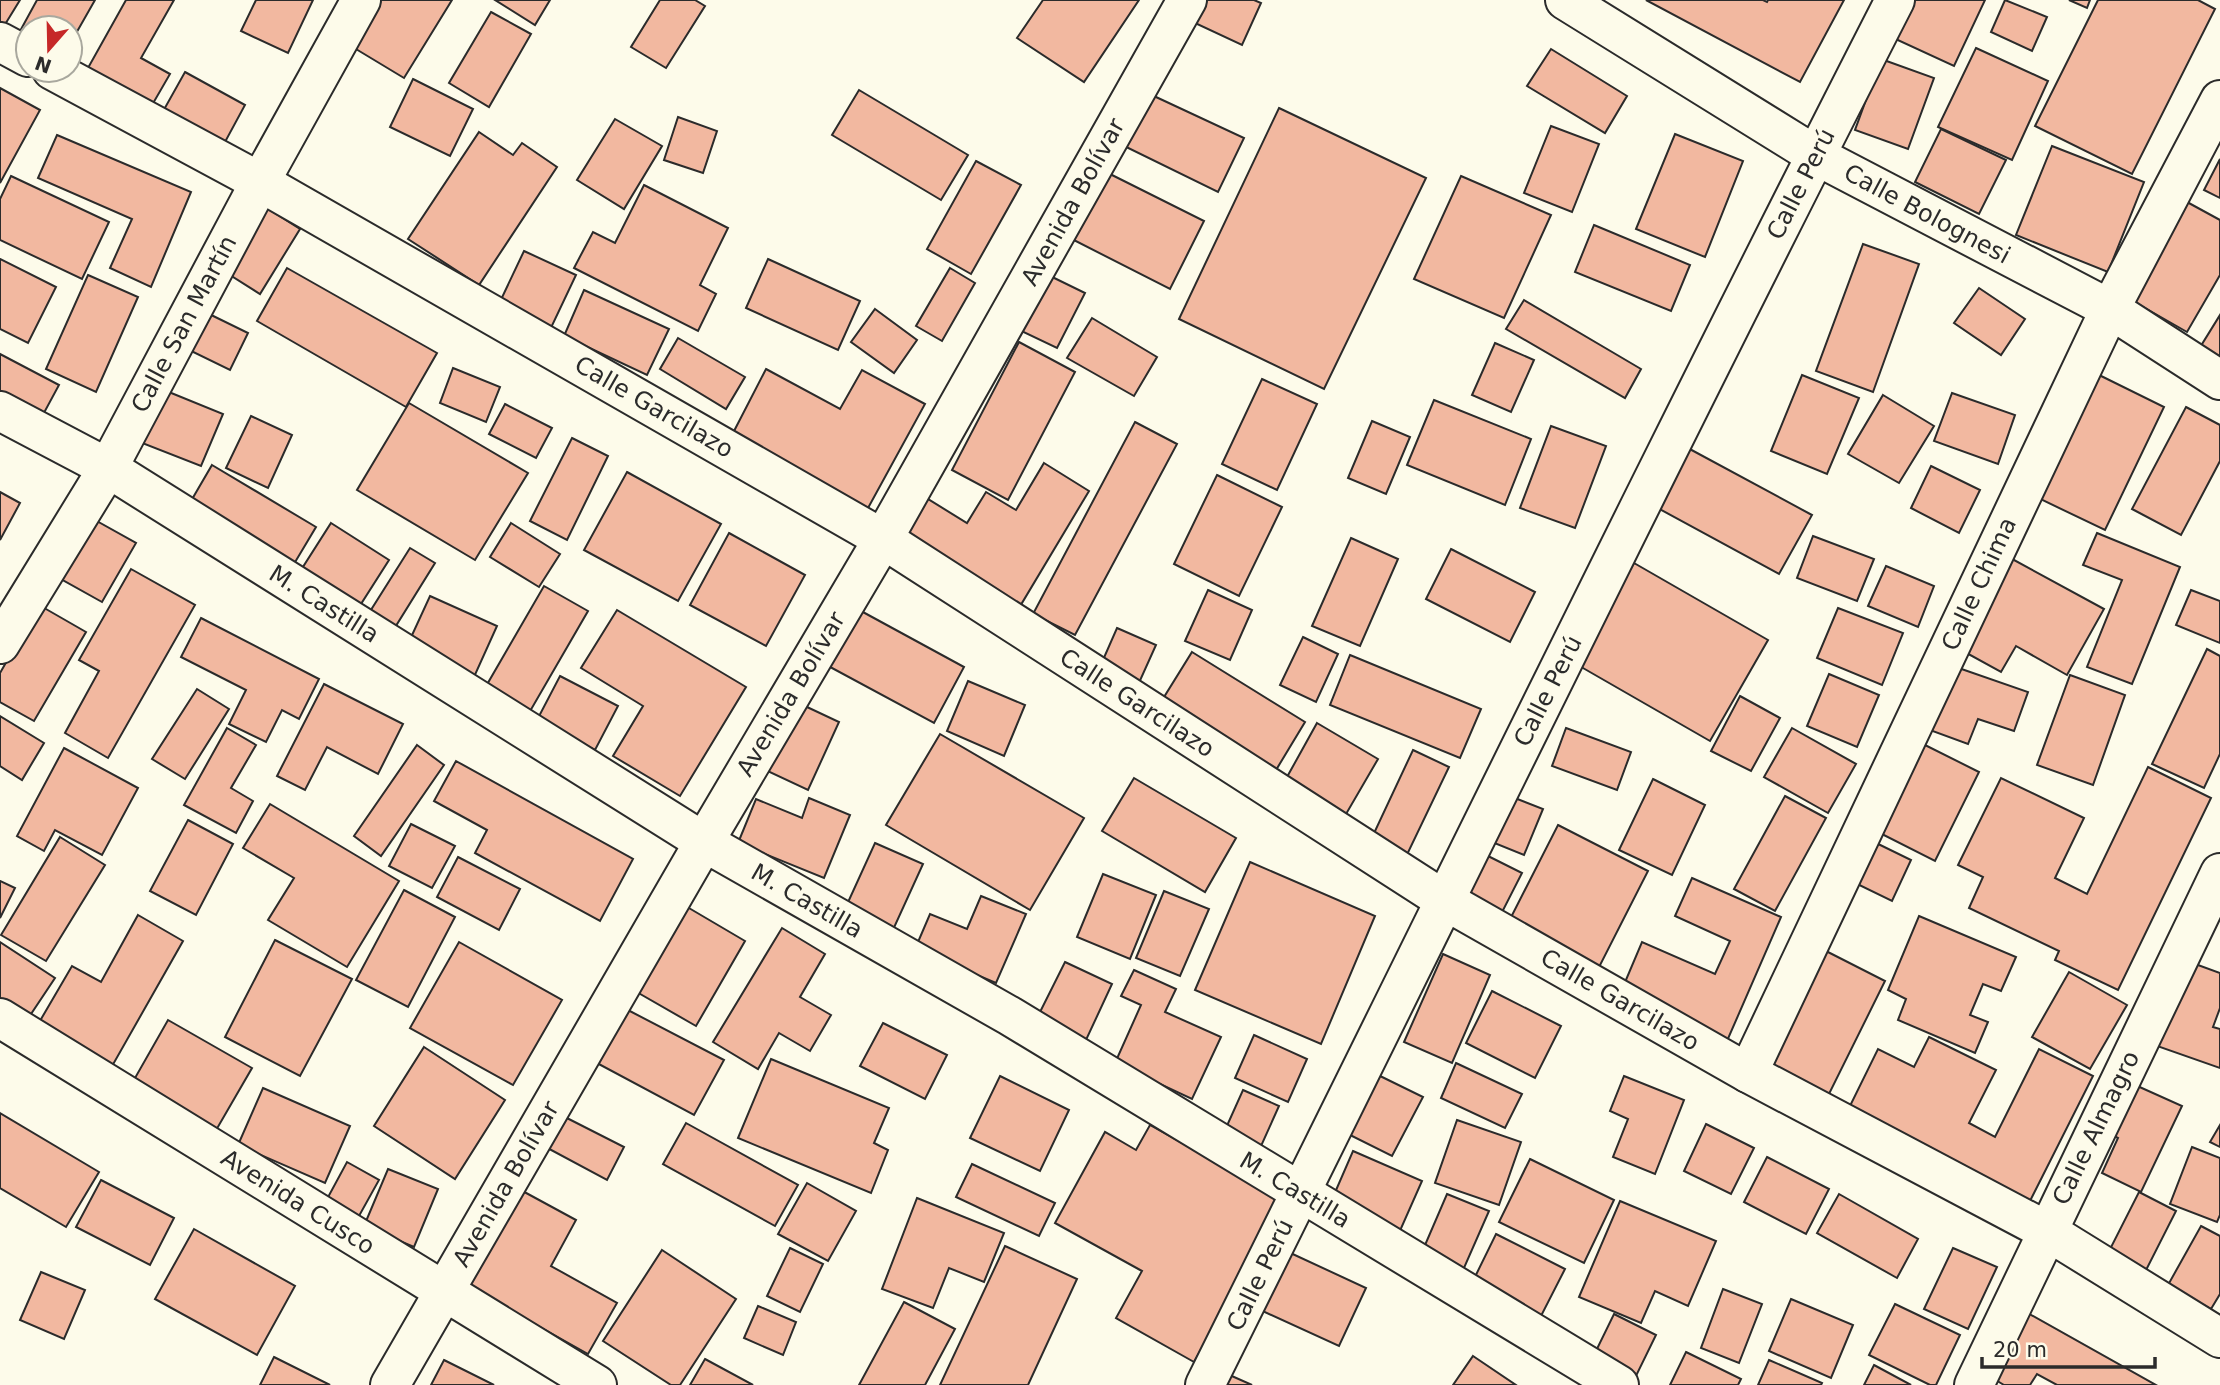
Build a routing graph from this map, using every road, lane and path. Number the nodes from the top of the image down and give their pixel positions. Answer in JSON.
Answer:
{"nodes":[{"id":1,"x":361,"y":0,"type":"edge"},
{"id":2,"x":1186,"y":0,"type":"edge"},
{"id":3,"x":1565,"y":0,"type":"edge"},
{"id":4,"x":1895,"y":0,"type":"edge"},
{"id":5,"x":78,"y":84,"type":"edge"},
{"id":6,"x":2220,"y":100,"type":"edge"},
{"id":7,"x":1815,"y":155,"type":"junction"},
{"id":8,"x":260,"y":182,"type":"junction"},
{"id":9,"x":2110,"y":309,"type":"junction"},
{"id":10,"x":2220,"y":380,"type":"edge"},
{"id":11,"x":0,"y":411,"type":"edge"},
{"id":12,"x":108,"y":468,"type":"junction"},
{"id":13,"x":883,"y":539,"type":"junction"},
{"id":14,"x":0,"y":644,"type":"edge"},
{"id":15,"x":704,"y":842,"type":"junction"},
{"id":16,"x":2220,"y":873,"type":"edge"},
{"id":17,"x":1444,"y":901,"type":"junction"},
{"id":18,"x":0,"y":1018,"type":"edge"},
{"id":19,"x":1748,"y":1073,"type":"junction"},
{"id":20,"x":1300,"y":1193,"type":"junction"},
{"id":21,"x":2047,"y":1231,"type":"junction"},
{"id":22,"x":445,"y":1292,"type":"junction"},
{"id":23,"x":2220,"y":1338,"type":"edge"},
{"id":24,"x":390,"y":1385,"type":"edge"},
{"id":25,"x":597,"y":1385,"type":"edge"},
{"id":26,"x":1205,"y":1385,"type":"edge"},
{"id":27,"x":1619,"y":1385,"type":"edge"},
{"id":28,"x":1974,"y":1385,"type":"edge"}],
"edges":[{"from":1,"to":8,"type":"street","name":"Calle San Martín"},
{"from":2,"to":13,"type":"street","name":"Avenida Bolívar"},
{"from":3,"to":7,"type":"street","name":"Calle Bolognesi"},
{"from":4,"to":7,"type":"street","name":"Calle Perú"},
{"from":5,"to":8,"type":"street","name":"Calle Garcilazo"},
{"from":6,"to":9,"type":"street","name":"Calle Chima"},
{"from":7,"to":9,"type":"street","name":"Calle Bolognesi"},
{"from":7,"to":17,"type":"street","name":"Calle Perú"},
{"from":8,"to":12,"type":"street","name":"Calle San Martín"},
{"from":8,"to":13,"type":"street","name":"Calle Garcilazo"},
{"from":9,"to":10,"type":"street","name":"Calle Bolognesi"},
{"from":9,"to":19,"type":"street","name":"Calle Chima"},
{"from":11,"to":12,"type":"street","name":"M. Castilla"},
{"from":12,"to":14,"type":"street","name":"Calle San Martín"},
{"from":12,"to":15,"type":"street","name":"M. Castilla"},
{"from":13,"to":15,"type":"street","name":"Avenida Bolívar"},
{"from":13,"to":17,"type":"street","name":"Calle Garcilazo"},
{"from":15,"to":20,"type":"street","name":"M. Castilla"},
{"from":15,"to":22,"type":"street","name":"Avenida Bolívar"},
{"from":16,"to":21,"type":"street","name":"Calle Almagro"},
{"from":17,"to":19,"type":"street","name":"Calle Garcilazo"},
{"from":17,"to":20,"type":"street","name":"Calle Perú"},
{"from":18,"to":22,"type":"street","name":"Avenida Cusco"},
{"from":19,"to":21,"type":"street","name":"Calle Garcilazo"},
{"from":20,"to":26,"type":"street","name":"Calle Perú"},
{"from":20,"to":27,"type":"street","name":"M. Castilla"},
{"from":21,"to":23,"type":"street","name":"Calle Garcilazo"},
{"from":21,"to":28,"type":"street","name":"Calle Almagro"},
{"from":22,"to":24,"type":"street","name":"Avenida Bolívar"},
{"from":22,"to":25,"type":"street","name":"Avenida Cusco"}]}
